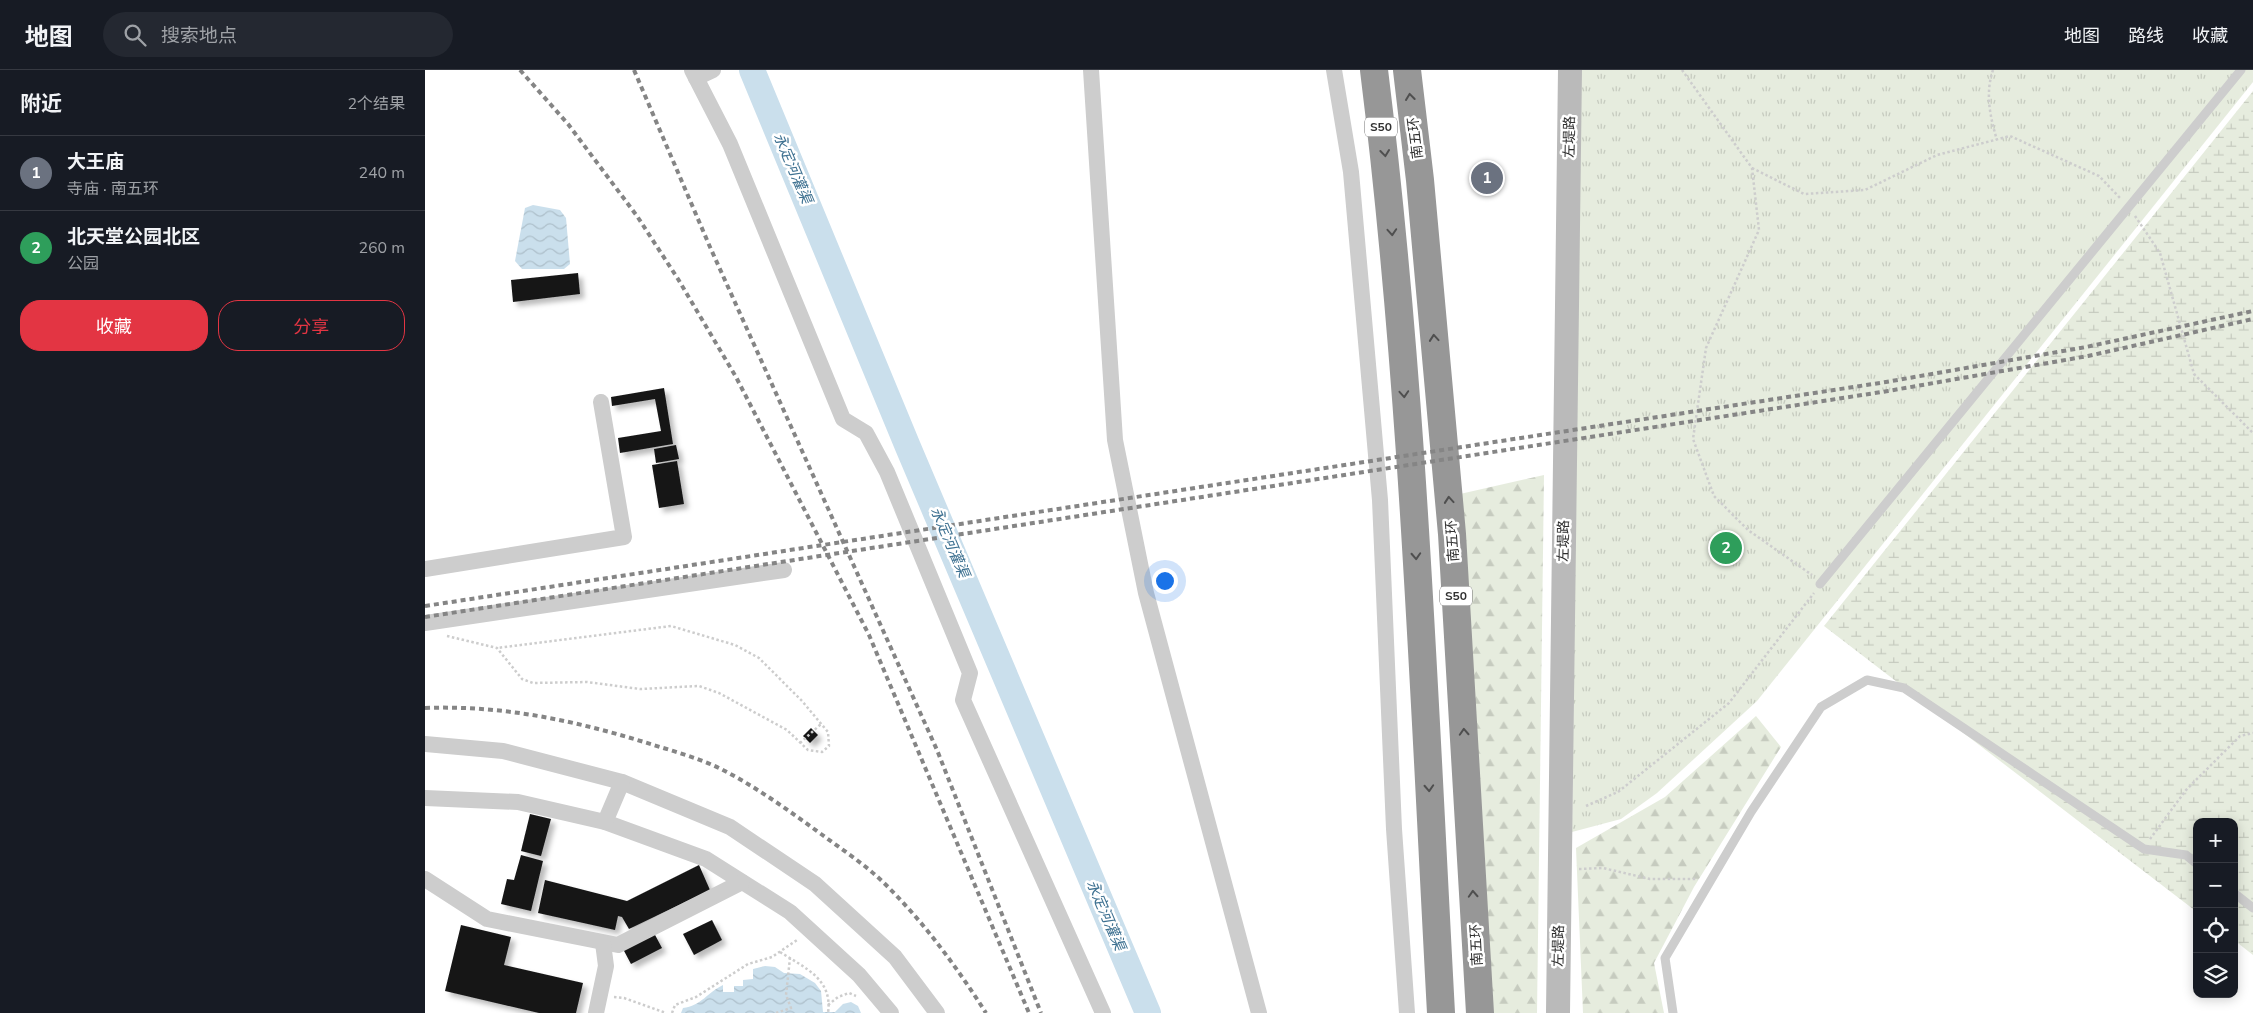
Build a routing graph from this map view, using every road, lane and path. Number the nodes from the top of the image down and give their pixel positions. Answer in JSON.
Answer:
{"nodes":[{"id":1,"x":713,"y":70,"type":"edge"},
{"id":2,"x":1091,"y":70,"type":"edge"},
{"id":3,"x":1334,"y":70,"type":"edge"},
{"id":4,"x":1375,"y":70,"type":"edge"},
{"id":5,"x":1407,"y":70,"type":"edge"},
{"id":6,"x":1570,"y":70,"type":"edge"},
{"id":7,"x":1682,"y":70,"type":"edge"},
{"id":8,"x":1993,"y":70,"type":"edge"},
{"id":9,"x":2241,"y":70,"type":"edge"},
{"id":10,"x":694,"y":74,"type":"edge"},
{"id":11,"x":1997,"y":140,"type":"junction"},
{"id":12,"x":1752,"y":168,"type":"junction"},
{"id":13,"x":2129,"y":207,"type":"junction"},
{"id":14,"x":601,"y":402,"type":"dead end"},
{"id":15,"x":2253,"y":433,"type":"edge"},
{"id":16,"x":425,"y":569,"type":"edge"},
{"id":17,"x":784,"y":570,"type":"dead end"},
{"id":18,"x":1820,"y":584,"type":"junction"},
{"id":19,"x":431,"y":622,"type":"edge"},
{"id":20,"x":497,"y":648,"type":"junction"},
{"id":21,"x":821,"y":724,"type":"junction"},
{"id":22,"x":2253,"y":733,"type":"edge"},
{"id":23,"x":425,"y":744,"type":"edge"},
{"id":24,"x":800,"y":744,"type":"junction"},
{"id":25,"x":622,"y":782,"type":"junction"},
{"id":26,"x":425,"y":798,"type":"edge"},
{"id":27,"x":1586,"y":806,"type":"dead end"},
{"id":28,"x":605,"y":822,"type":"junction"},
{"id":29,"x":2144,"y":849,"type":"junction"},
{"id":30,"x":2196,"y":863,"type":"edge"},
{"id":31,"x":1571,"y":869,"type":"dead end"},
{"id":32,"x":425,"y":879,"type":"edge"},
{"id":33,"x":1711,"y":879,"type":"junction"},
{"id":34,"x":742,"y":882,"type":"junction"},
{"id":35,"x":2238,"y":896,"type":"edge"},
{"id":36,"x":2253,"y":908,"type":"edge"},
{"id":37,"x":811,"y":930,"type":"junction"},
{"id":38,"x":603,"y":943,"type":"junction"},
{"id":39,"x":780,"y":952,"type":"junction"},
{"id":40,"x":789,"y":958,"type":"junction"},
{"id":41,"x":600,"y":995,"type":"junction"},
{"id":42,"x":858,"y":997,"type":"dead end"},
{"id":43,"x":829,"y":1005,"type":"junction"},
{"id":44,"x":828,"y":1011,"type":"edge"},
{"id":45,"x":596,"y":1013,"type":"edge"},
{"id":46,"x":667,"y":1013,"type":"edge"},
{"id":47,"x":672,"y":1013,"type":"edge"},
{"id":48,"x":776,"y":1013,"type":"edge"},
{"id":49,"x":891,"y":1013,"type":"edge"},
{"id":50,"x":937,"y":1013,"type":"edge"},
{"id":51,"x":1103,"y":1013,"type":"edge"},
{"id":52,"x":1259,"y":1013,"type":"edge"},
{"id":53,"x":1407,"y":1013,"type":"edge"},
{"id":54,"x":1441,"y":1013,"type":"edge"},
{"id":55,"x":1480,"y":1013,"type":"edge"},
{"id":56,"x":1558,"y":1013,"type":"edge"},
{"id":57,"x":1673,"y":1013,"type":"edge"}],
"edges":[{"from":1,"to":10,"type":"street"},
{"from":2,"to":52,"type":"street"},
{"from":3,"to":53,"type":"street"},
{"from":4,"to":54,"type":"highway","number":"S50","one_way":true},
{"from":55,"to":5,"type":"highway","name":"南五环","number":"S50","one_way":true},
{"from":6,"to":56,"type":"main road","name":"左堤路"},
{"from":7,"to":12,"type":"path"},
{"from":8,"to":11,"type":"path"},
{"from":9,"to":13,"type":"lane"},
{"from":10,"to":51,"type":"street"},
{"from":11,"to":12,"type":"path"},
{"from":11,"to":13,"type":"path"},
{"from":12,"to":18,"type":"path"},
{"from":13,"to":15,"type":"path"},
{"from":13,"to":18,"type":"lane"},
{"from":14,"to":16,"type":"street"},
{"from":17,"to":19,"type":"street"},
{"from":18,"to":27,"type":"path"},
{"from":19,"to":20,"type":"path"},
{"from":20,"to":21,"type":"path"},
{"from":20,"to":24,"type":"path"},
{"from":21,"to":24,"type":"path"},
{"from":21,"to":24,"type":"path"},
{"from":22,"to":29,"type":"path"},
{"from":23,"to":25,"type":"street"},
{"from":25,"to":28,"type":"street"},
{"from":25,"to":50,"type":"street"},
{"from":26,"to":28,"type":"street"},
{"from":28,"to":34,"type":"street"},
{"from":29,"to":30,"type":"lane"},
{"from":29,"to":33,"type":"lane"},
{"from":31,"to":33,"type":"path"},
{"from":32,"to":38,"type":"street"},
{"from":33,"to":57,"type":"lane"},
{"from":34,"to":37,"type":"street"},
{"from":34,"to":38,"type":"street"},
{"from":35,"to":36,"type":"lane"},
{"from":37,"to":39,"type":"path"},
{"from":37,"to":49,"type":"street"},
{"from":38,"to":41,"type":"street"},
{"from":39,"to":40,"type":"path"},
{"from":39,"to":47,"type":"path"},
{"from":40,"to":43,"type":"path"},
{"from":40,"to":48,"type":"path"},
{"from":41,"to":45,"type":"street"},
{"from":41,"to":46,"type":"path"},
{"from":42,"to":43,"type":"path"},
{"from":43,"to":44,"type":"path"}]}
